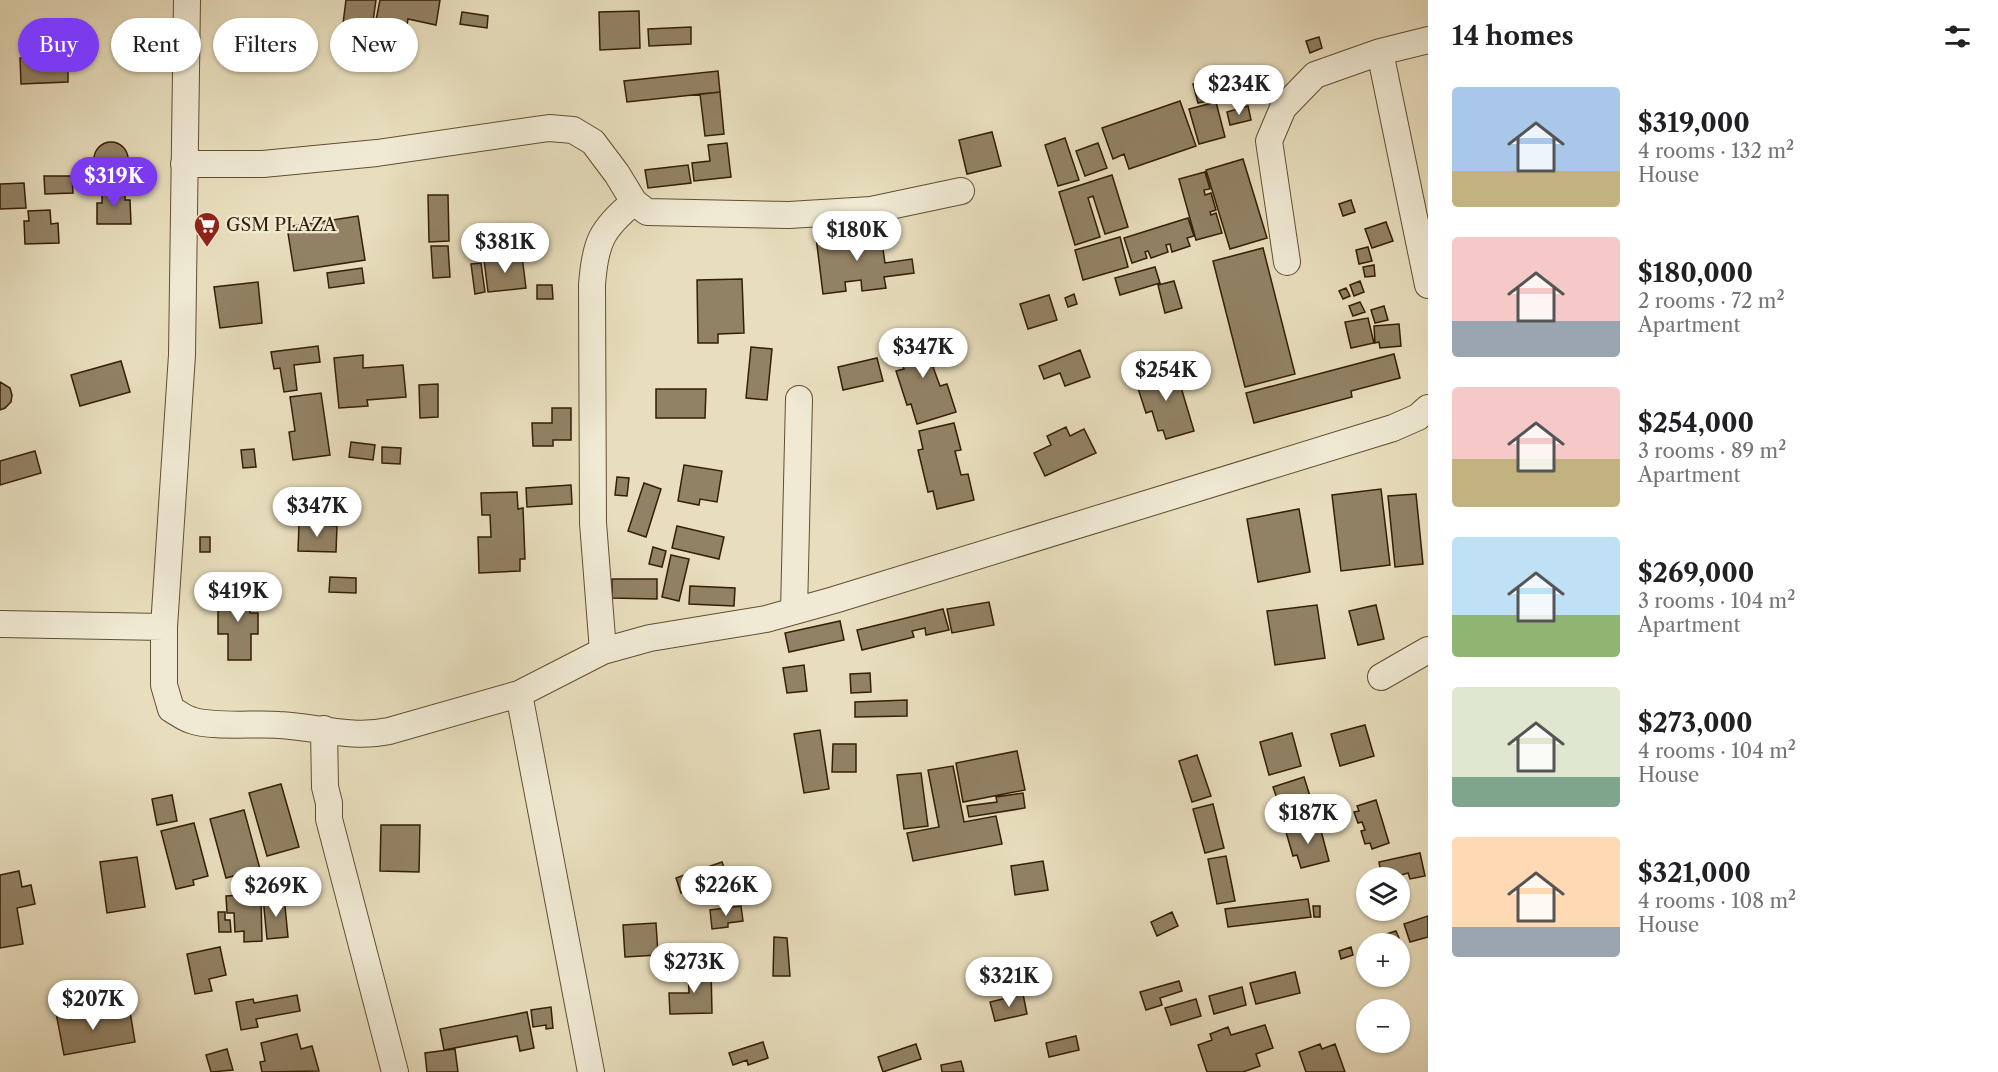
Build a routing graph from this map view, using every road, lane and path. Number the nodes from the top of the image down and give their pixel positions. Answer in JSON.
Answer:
{"nodes":[{"id":1,"x":187,"y":0,"type":"edge"},
{"id":2,"x":1428,"y":40,"type":"edge"},
{"id":3,"x":1380,"y":52,"type":"junction"},
{"id":4,"x":184,"y":164,"type":"junction"},
{"id":5,"x":961,"y":191,"type":"dead end"},
{"id":6,"x":634,"y":202,"type":"junction"},
{"id":7,"x":1287,"y":262,"type":"dead end"},
{"id":8,"x":1428,"y":285,"type":"edge"},
{"id":9,"x":799,"y":399,"type":"dead end"},
{"id":10,"x":1428,"y":408,"type":"edge"},
{"id":11,"x":794,"y":611,"type":"junction"},
{"id":12,"x":0,"y":624,"type":"edge"},
{"id":13,"x":164,"y":627,"type":"junction"},
{"id":14,"x":1428,"y":650,"type":"edge"},
{"id":15,"x":603,"y":651,"type":"junction"},
{"id":16,"x":1381,"y":678,"type":"dead end"},
{"id":17,"x":519,"y":694,"type":"junction"},
{"id":18,"x":324,"y":729,"type":"junction"},
{"id":19,"x":395,"y":1072,"type":"edge"},
{"id":20,"x":591,"y":1072,"type":"edge"}],
"edges":[{"from":1,"to":4,"type":"street"},
{"from":2,"to":3,"type":"street"},
{"from":3,"to":7,"type":"street"},
{"from":3,"to":8,"type":"street"},
{"from":4,"to":6,"type":"street"},
{"from":4,"to":13,"type":"street"},
{"from":5,"to":6,"type":"street"},
{"from":6,"to":15,"type":"street"},
{"from":9,"to":11,"type":"street"},
{"from":10,"to":11,"type":"street"},
{"from":11,"to":15,"type":"street"},
{"from":12,"to":13,"type":"street"},
{"from":13,"to":18,"type":"street"},
{"from":14,"to":16,"type":"street"},
{"from":15,"to":17,"type":"street"},
{"from":17,"to":18,"type":"street"},
{"from":17,"to":20,"type":"street"},
{"from":18,"to":19,"type":"street"}]}
